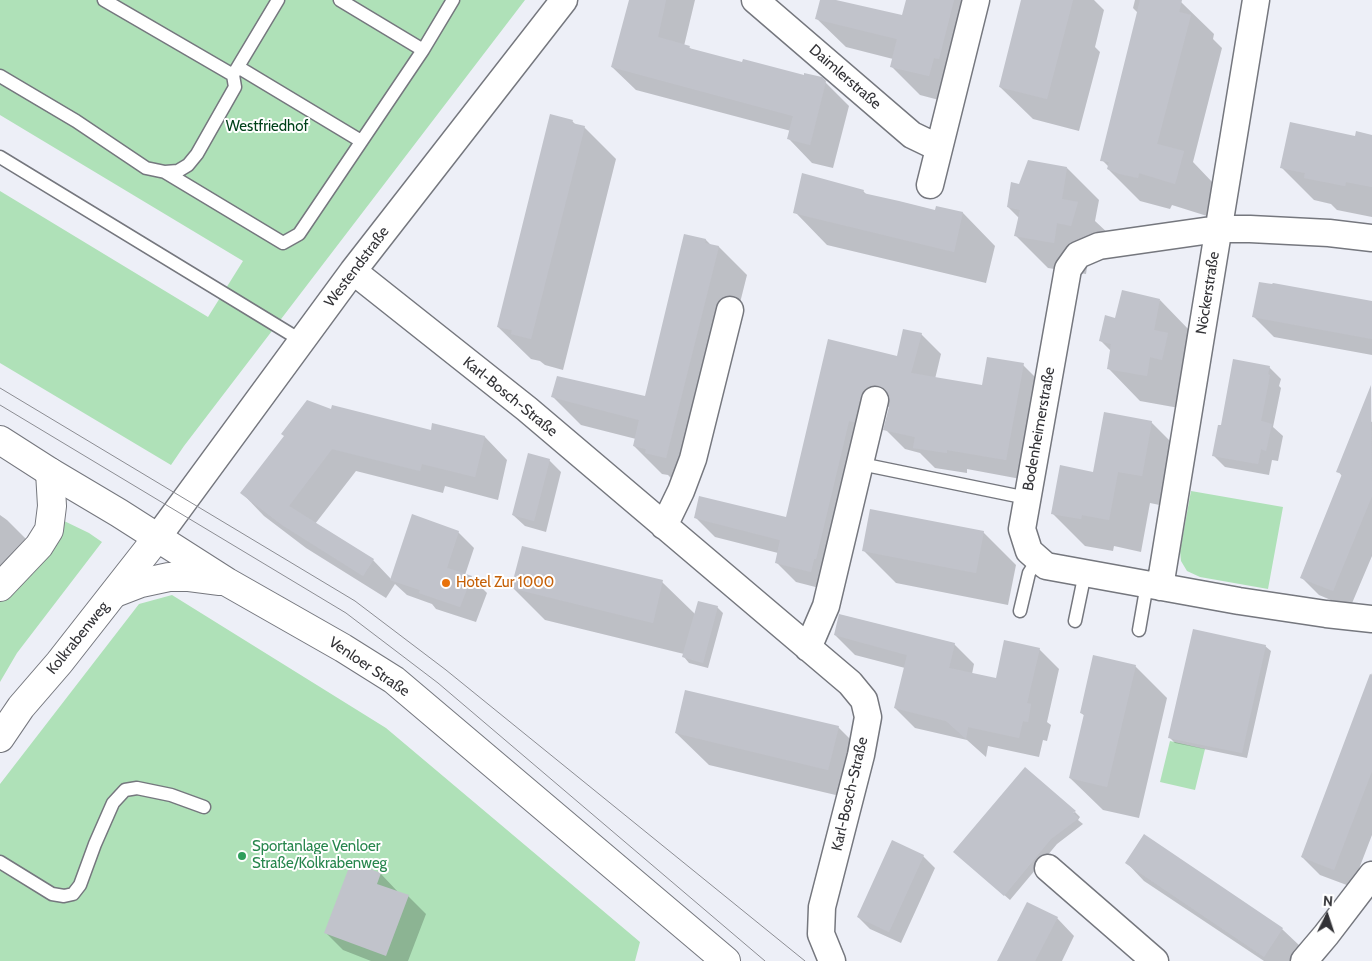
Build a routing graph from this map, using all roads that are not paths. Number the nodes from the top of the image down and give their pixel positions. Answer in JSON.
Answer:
{"nodes":[{"id":1,"x":104,"y":0,"type":"edge"},
{"id":2,"x":278,"y":0,"type":"edge"},
{"id":3,"x":340,"y":0,"type":"edge"},
{"id":4,"x":453,"y":0,"type":"edge"},
{"id":5,"x":564,"y":0,"type":"edge"},
{"id":6,"x":755,"y":0,"type":"edge"},
{"id":7,"x":976,"y":0,"type":"edge"},
{"id":8,"x":1256,"y":0,"type":"edge"},
{"id":9,"x":423,"y":50,"type":"junction"},
{"id":10,"x":235,"y":71,"type":"junction"},
{"id":11,"x":0,"y":76,"type":"edge"},
{"id":12,"x":361,"y":141,"type":"junction"},
{"id":13,"x":939,"y":148,"type":"junction"},
{"id":14,"x":0,"y":157,"type":"edge"},
{"id":15,"x":166,"y":172,"type":"junction"},
{"id":16,"x":930,"y":185,"type":"dead end"},
{"id":17,"x":1218,"y":229,"type":"junction"},
{"id":18,"x":1372,"y":238,"type":"edge"},
{"id":19,"x":353,"y":271,"type":"junction"},
{"id":20,"x":730,"y":310,"type":"dead end"},
{"id":21,"x":302,"y":341,"type":"junction"},
{"id":22,"x":875,"y":400,"type":"dead end"},
{"id":23,"x":0,"y":440,"type":"edge"},
{"id":24,"x":861,"y":464,"type":"junction"},
{"id":25,"x":50,"y":472,"type":"junction"},
{"id":26,"x":1027,"y":498,"type":"junction"},
{"id":27,"x":664,"y":526,"type":"junction"},
{"id":28,"x":157,"y":538,"type":"junction"},
{"id":29,"x":1038,"y":559,"type":"junction"},
{"id":30,"x":1085,"y":573,"type":"junction"},
{"id":31,"x":227,"y":582,"type":"junction"},
{"id":32,"x":1153,"y":586,"type":"junction"},
{"id":33,"x":0,"y":587,"type":"edge"},
{"id":34,"x":115,"y":593,"type":"junction"},
{"id":35,"x":1020,"y":611,"type":"dead end"},
{"id":36,"x":1075,"y":620,"type":"dead end"},
{"id":37,"x":1372,"y":620,"type":"edge"},
{"id":38,"x":1139,"y":630,"type":"dead end"},
{"id":39,"x":808,"y":648,"type":"junction"},
{"id":40,"x":10,"y":707,"type":"edge"},
{"id":41,"x":0,"y":738,"type":"edge"},
{"id":42,"x":204,"y":807,"type":"dead end"},
{"id":43,"x":0,"y":862,"type":"edge"},
{"id":44,"x":1048,"y":868,"type":"dead end"},
{"id":45,"x":1372,"y":875,"type":"edge"},
{"id":46,"x":726,"y":961,"type":"edge"},
{"id":47,"x":832,"y":961,"type":"edge"},
{"id":48,"x":1155,"y":961,"type":"edge"},
{"id":49,"x":1304,"y":961,"type":"edge"}],
"edges":[{"from":1,"to":10,"type":"lane"},
{"from":2,"to":10,"type":"lane"},
{"from":3,"to":9,"type":"lane"},
{"from":4,"to":9,"type":"lane"},
{"from":5,"to":19,"type":"street","name":"Westendstraße"},
{"from":6,"to":13,"type":"street","name":"Daimlerstraße"},
{"from":7,"to":13,"type":"street"},
{"from":8,"to":17,"type":"street","name":"Nöckerstraße"},
{"from":9,"to":12,"type":"lane"},
{"from":10,"to":12,"type":"lane"},
{"from":10,"to":15,"type":"lane"},
{"from":11,"to":15,"type":"lane"},
{"from":12,"to":15,"type":"lane"},
{"from":13,"to":16,"type":"street"},
{"from":14,"to":21,"type":"lane"},
{"from":17,"to":18,"type":"street","name":"Bodenheimerstraße"},
{"from":17,"to":26,"type":"street","name":"Bodenheimerstraße"},
{"from":17,"to":32,"type":"street","name":"Nöckerstraße"},
{"from":19,"to":21,"type":"street","name":"Westendstraße"},
{"from":19,"to":27,"type":"street","name":"Karl-Bosch-Straße"},
{"from":20,"to":27,"type":"street"},
{"from":21,"to":28,"type":"street","name":"Westendstraße"},
{"from":22,"to":24,"type":"street"},
{"from":23,"to":25,"type":"main road","name":"Venloer Straße"},
{"from":24,"to":26,"type":"lane"},
{"from":24,"to":39,"type":"street"},
{"from":25,"to":28,"type":"main road","name":"Venloer Straße"},
{"from":25,"to":33,"type":"main road"},
{"from":26,"to":29,"type":"street","name":"Bodenheimerstraße"},
{"from":27,"to":39,"type":"street","name":"Karl-Bosch-Straße"},
{"from":28,"to":31,"type":"main road","name":"Venloer Straße"},
{"from":28,"to":34,"type":"main road","name":"Kolkrabenweg"},
{"from":29,"to":30,"type":"street"},
{"from":29,"to":35,"type":"lane"},
{"from":30,"to":32,"type":"street"},
{"from":30,"to":36,"type":"lane"},
{"from":31,"to":34,"type":"main road"},
{"from":31,"to":46,"type":"main road","name":"Venloer Straße"},
{"from":32,"to":37,"type":"street"},
{"from":32,"to":38,"type":"lane"},
{"from":34,"to":40,"type":"main road","name":"Kolkrabenweg"},
{"from":39,"to":47,"type":"street","name":"Karl-Bosch-Straße"},
{"from":40,"to":41,"type":"main road","name":"Kolkrabenweg"},
{"from":42,"to":43,"type":"lane"},
{"from":44,"to":48,"type":"street"},
{"from":45,"to":49,"type":"street"}]}
